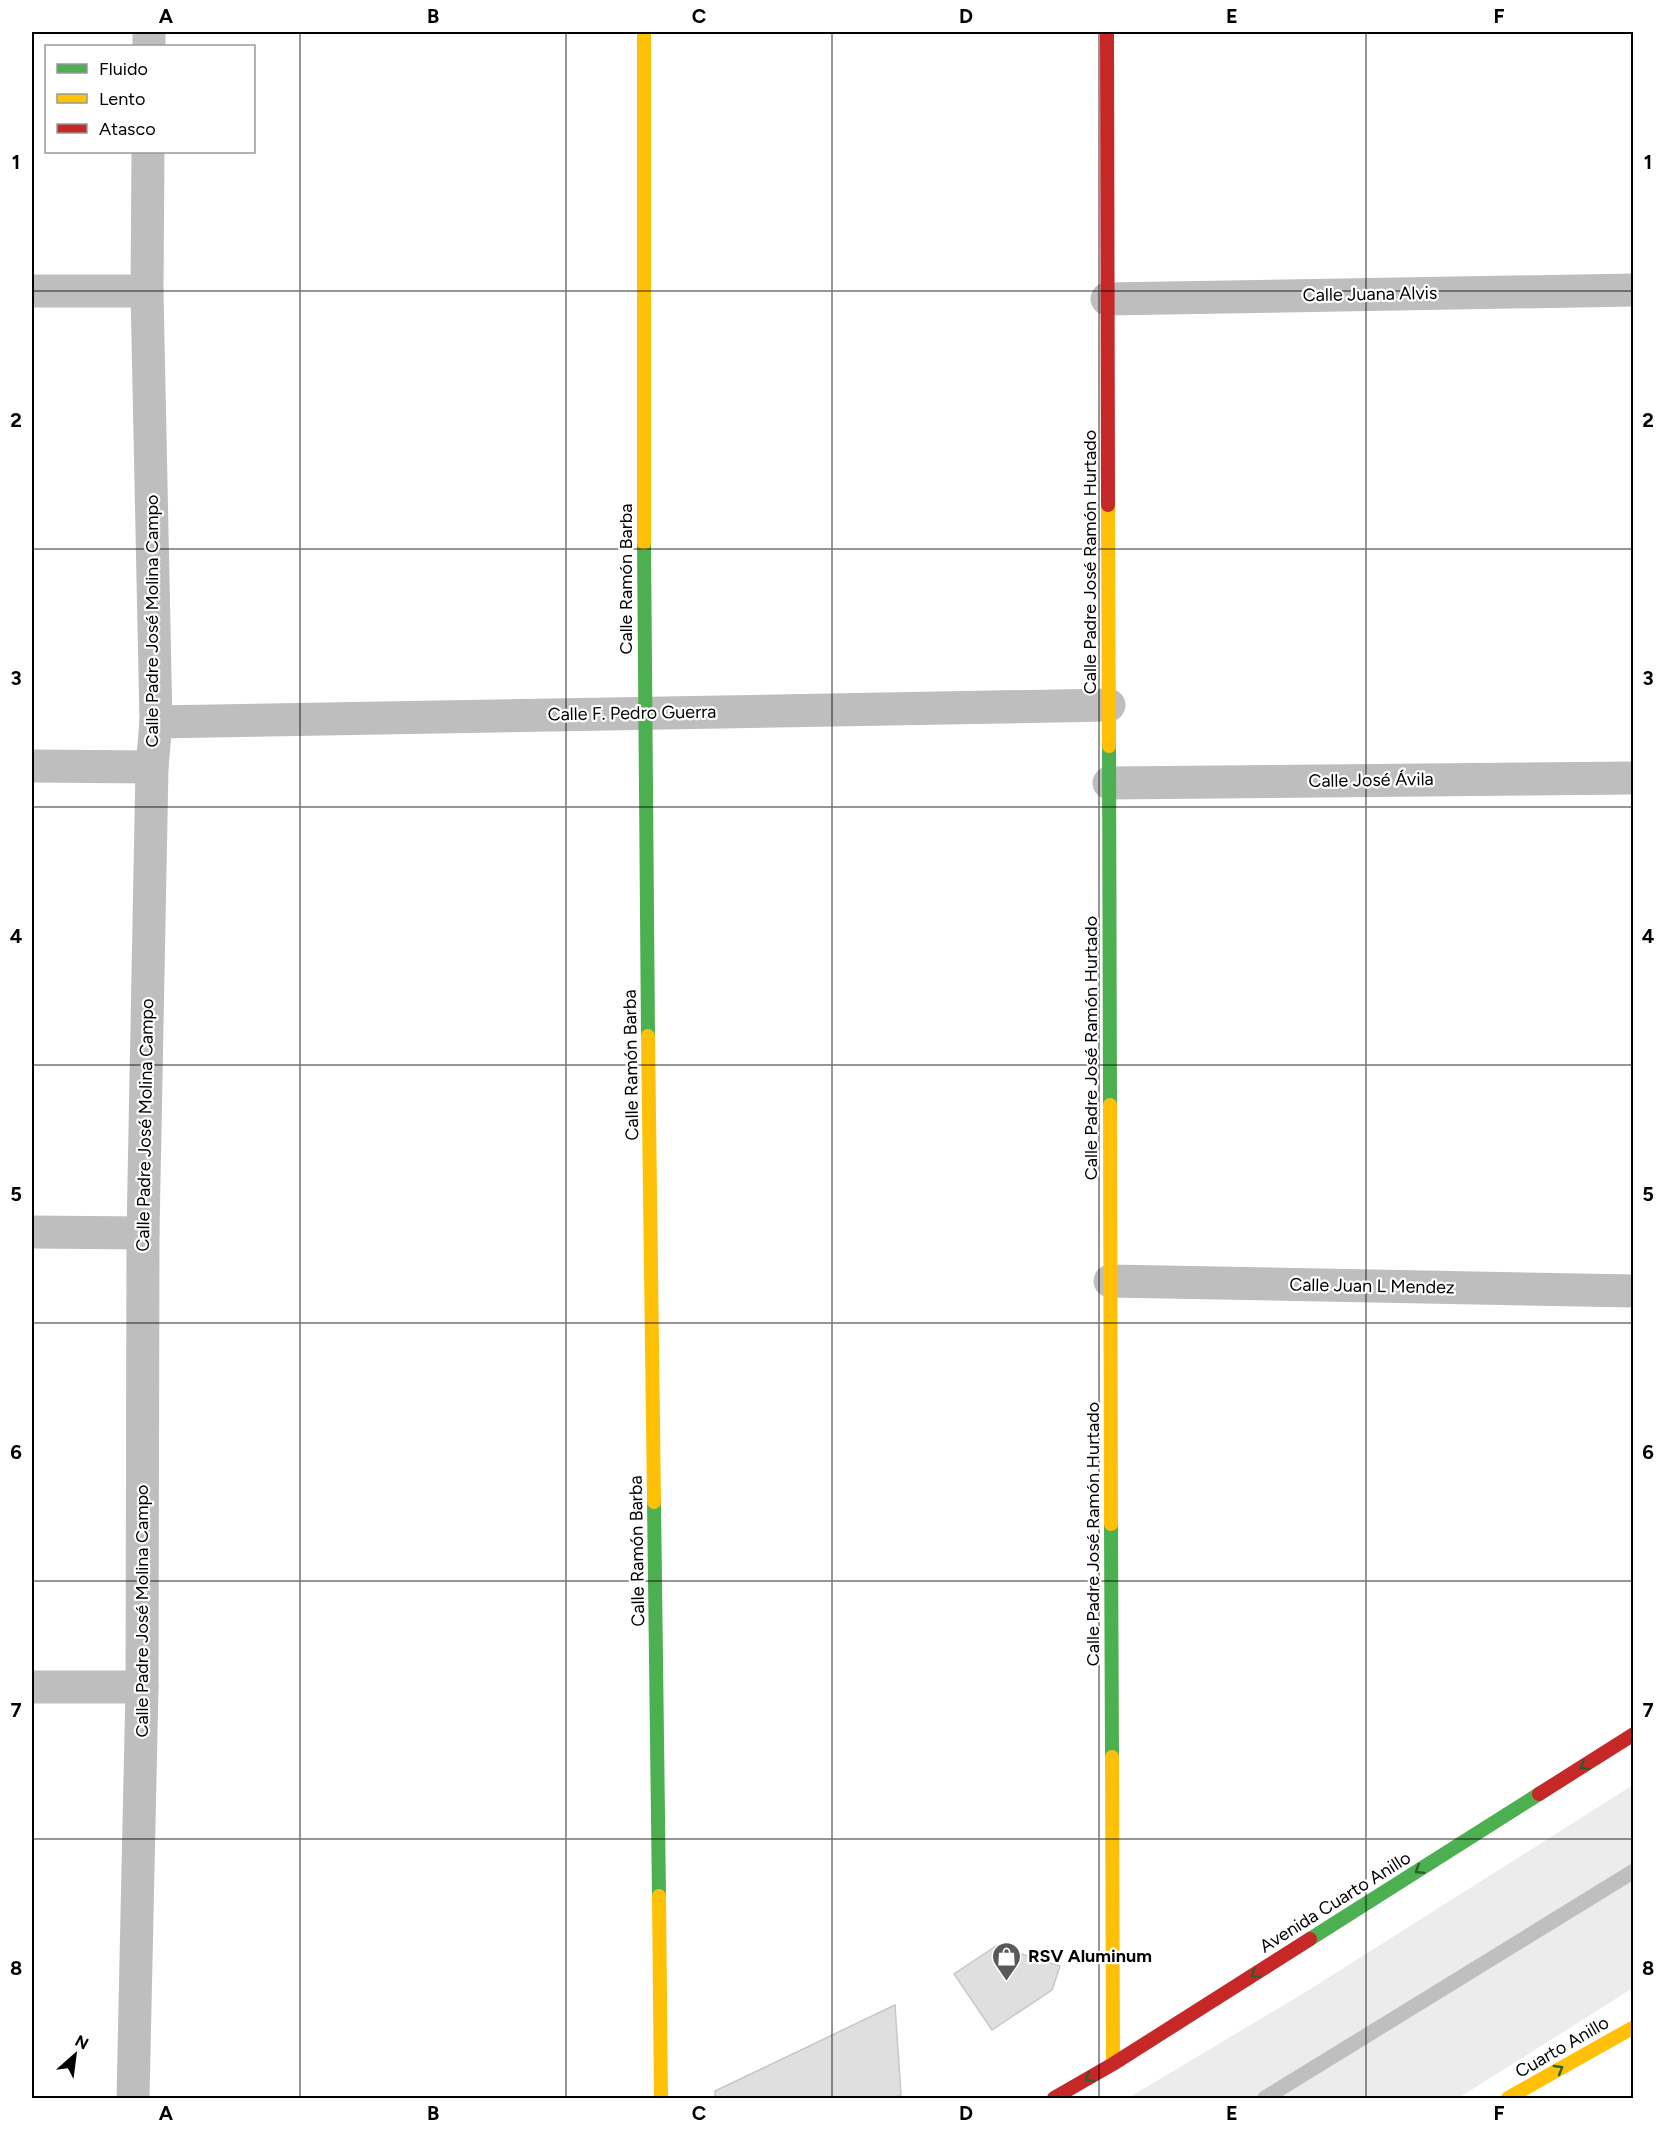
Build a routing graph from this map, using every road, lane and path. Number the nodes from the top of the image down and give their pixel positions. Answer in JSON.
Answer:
{"nodes":[{"id":1,"x":644,"y":32,"type":"edge"},
{"id":2,"x":1107,"y":32,"type":"edge"},
{"id":3,"x":148,"y":153,"type":"edge"},
{"id":4,"x":1634,"y":290,"type":"edge"},
{"id":5,"x":32,"y":291,"type":"edge"},
{"id":6,"x":147,"y":291,"type":"junction"},
{"id":7,"x":1107,"y":299,"type":"junction"},
{"id":8,"x":1109,"y":705,"type":"junction"},
{"id":9,"x":644,"y":712,"type":"junction"},
{"id":10,"x":156,"y":722,"type":"junction"},
{"id":11,"x":32,"y":766,"type":"edge"},
{"id":12,"x":152,"y":766,"type":"junction"},
{"id":13,"x":1634,"y":778,"type":"edge"},
{"id":14,"x":1109,"y":783,"type":"junction"},
{"id":15,"x":32,"y":1232,"type":"edge"},
{"id":16,"x":143,"y":1233,"type":"junction"},
{"id":17,"x":1110,"y":1281,"type":"junction"},
{"id":18,"x":1634,"y":1291,"type":"edge"},
{"id":19,"x":32,"y":1687,"type":"edge"},
{"id":20,"x":142,"y":1688,"type":"junction"},
{"id":21,"x":1634,"y":1734,"type":"edge"},
{"id":22,"x":1634,"y":2027,"type":"edge"},
{"id":23,"x":1113,"y":2064,"type":"junction"},
{"id":24,"x":133,"y":2098,"type":"edge"},
{"id":25,"x":661,"y":2098,"type":"edge"},
{"id":26,"x":1054,"y":2098,"type":"edge"},
{"id":27,"x":1508,"y":2098,"type":"edge"}],
"edges":[{"from":1,"to":9,"type":"main road","name":"Calle Ramón Barba"},
{"from":2,"to":7,"type":"main road","name":"Calle Padre José Ramón Hurtado"},
{"from":3,"to":6,"type":"street","name":"Calle Padre José Molina Campo"},
{"from":4,"to":7,"type":"street","name":"Calle Juana Alvis"},
{"from":5,"to":6,"type":"street"},
{"from":6,"to":10,"type":"street","name":"Calle Padre José Molina Campo"},
{"from":7,"to":8,"type":"main road","name":"Calle Padre José Ramón Hurtado"},
{"from":8,"to":9,"type":"street","name":"Calle F. Pedro Guerra"},
{"from":8,"to":14,"type":"main road","name":"Calle Padre José Ramón Hurtado"},
{"from":9,"to":10,"type":"street","name":"Calle F. Pedro Guerra"},
{"from":9,"to":25,"type":"main road","name":"Calle Ramón Barba"},
{"from":10,"to":12,"type":"street","name":"Calle Padre José Molina Campo"},
{"from":11,"to":12,"type":"street"},
{"from":12,"to":16,"type":"street","name":"Calle Padre José Molina Campo"},
{"from":13,"to":14,"type":"street","name":"Calle José Ávila"},
{"from":14,"to":17,"type":"main road","name":"Calle Padre José Ramón Hurtado"},
{"from":15,"to":16,"type":"street"},
{"from":16,"to":20,"type":"street","name":"Calle Padre José Molina Campo"},
{"from":17,"to":18,"type":"street","name":"Calle Juan L Mendez"},
{"from":17,"to":23,"type":"main road","name":"Calle Padre José Ramón Hurtado"},
{"from":19,"to":20,"type":"street"},
{"from":20,"to":24,"type":"street","name":"Calle Padre José Molina Campo"},
{"from":21,"to":23,"type":"main road","name":"Avenida Cuarto Anillo","one_way":true},
{"from":27,"to":22,"type":"main road","name":"Cuarto Anillo","one_way":true},
{"from":23,"to":26,"type":"main road","name":"Avenida Cuarto Anillo","one_way":true}]}
